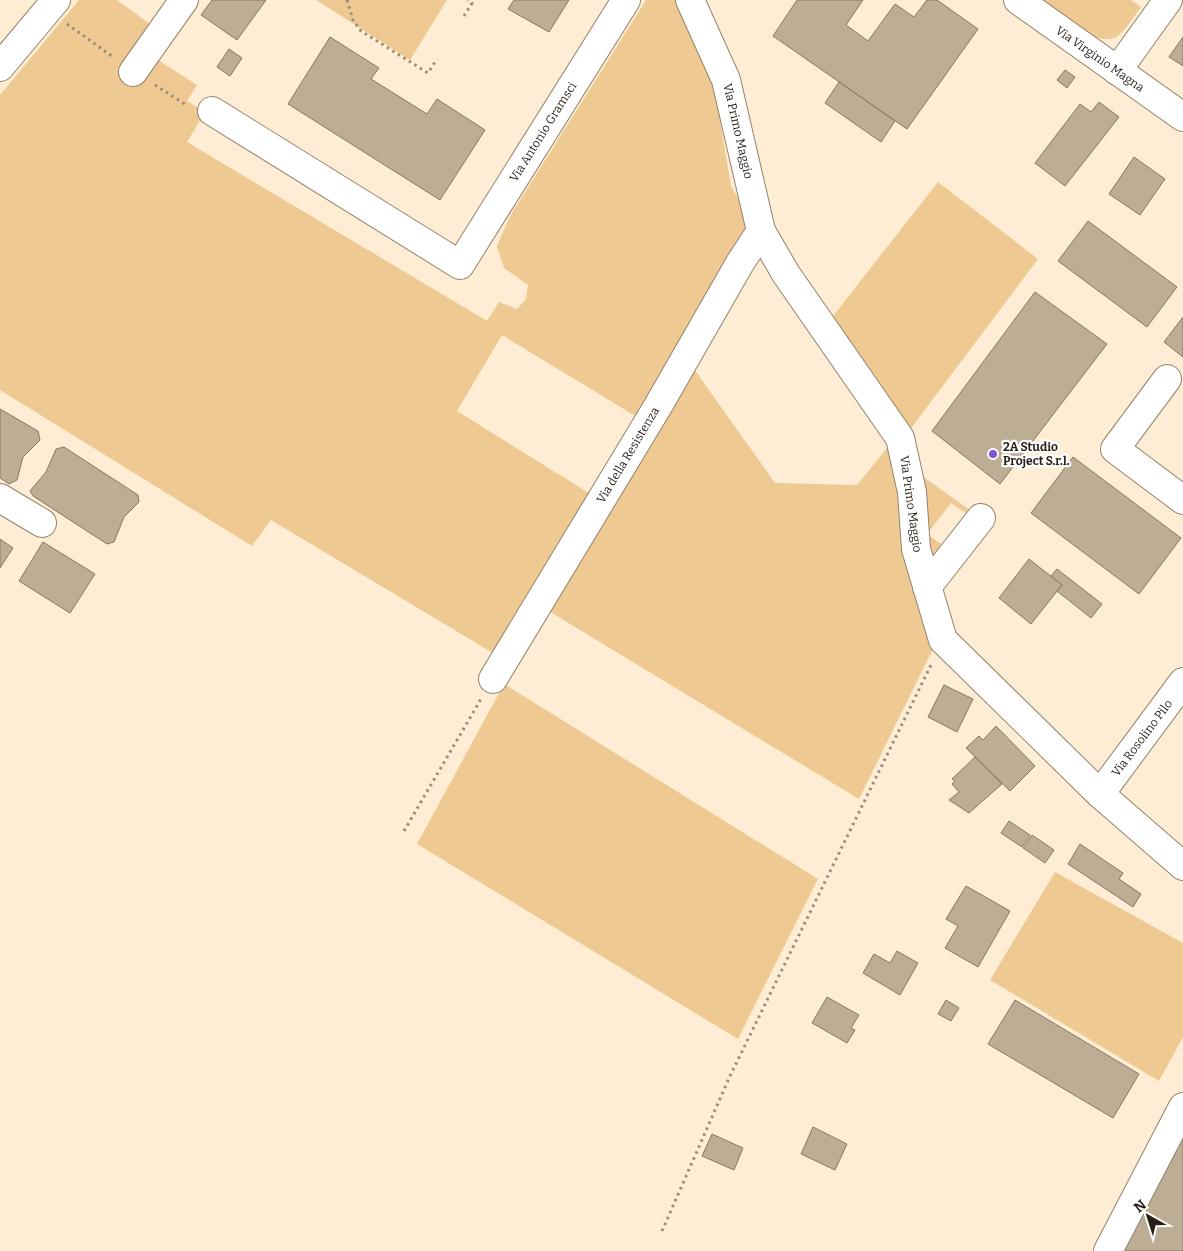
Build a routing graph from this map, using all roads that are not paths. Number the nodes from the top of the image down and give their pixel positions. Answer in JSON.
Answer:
{"nodes":[{"id":1,"x":184,"y":0,"type":"edge"},
{"id":2,"x":626,"y":0,"type":"edge"},
{"id":3,"x":690,"y":0,"type":"edge"},
{"id":4,"x":1018,"y":0,"type":"edge"},
{"id":5,"x":1168,"y":0,"type":"edge"},
{"id":6,"x":45,"y":3,"type":"edge"},
{"id":7,"x":0,"y":67,"type":"edge"},
{"id":8,"x":1117,"y":70,"type":"junction"},
{"id":9,"x":133,"y":72,"type":"dead end"},
{"id":10,"x":212,"y":111,"type":"dead end"},
{"id":11,"x":1183,"y":117,"type":"edge"},
{"id":12,"x":761,"y":231,"type":"junction"},
{"id":13,"x":1167,"y":379,"type":"dead end"},
{"id":14,"x":0,"y":498,"type":"edge"},
{"id":15,"x":1183,"y":500,"type":"edge"},
{"id":16,"x":981,"y":518,"type":"dead end"},
{"id":17,"x":42,"y":523,"type":"dead end"},
{"id":18,"x":927,"y":587,"type":"junction"},
{"id":19,"x":492,"y":679,"type":"road end"},
{"id":20,"x":1183,"y":682,"type":"edge"},
{"id":21,"x":1100,"y":794,"type":"junction"},
{"id":22,"x":1183,"y":866,"type":"edge"},
{"id":23,"x":1183,"y":1107,"type":"edge"},
{"id":24,"x":1108,"y":1251,"type":"edge"}],
"edges":[{"from":1,"to":9,"type":"street"},
{"from":2,"to":10,"type":"street","name":"Via Antonio Gramsci"},
{"from":3,"to":12,"type":"street","name":"Via Primo Maggio"},
{"from":4,"to":8,"type":"street","name":"Via Virginio Magna"},
{"from":5,"to":8,"type":"street"},
{"from":6,"to":7,"type":"street"},
{"from":8,"to":11,"type":"street","name":"Via Virginio Magna"},
{"from":12,"to":18,"type":"street","name":"Via Primo Maggio"},
{"from":12,"to":19,"type":"street","name":"Via della Resistenza"},
{"from":13,"to":15,"type":"street"},
{"from":14,"to":17,"type":"street"},
{"from":16,"to":18,"type":"street"},
{"from":18,"to":21,"type":"street","name":"Via Primo Maggio"},
{"from":20,"to":21,"type":"street","name":"Via Rosolino Pilo"},
{"from":21,"to":22,"type":"street","name":"Via Primo Maggio"},
{"from":23,"to":24,"type":"street"}]}
